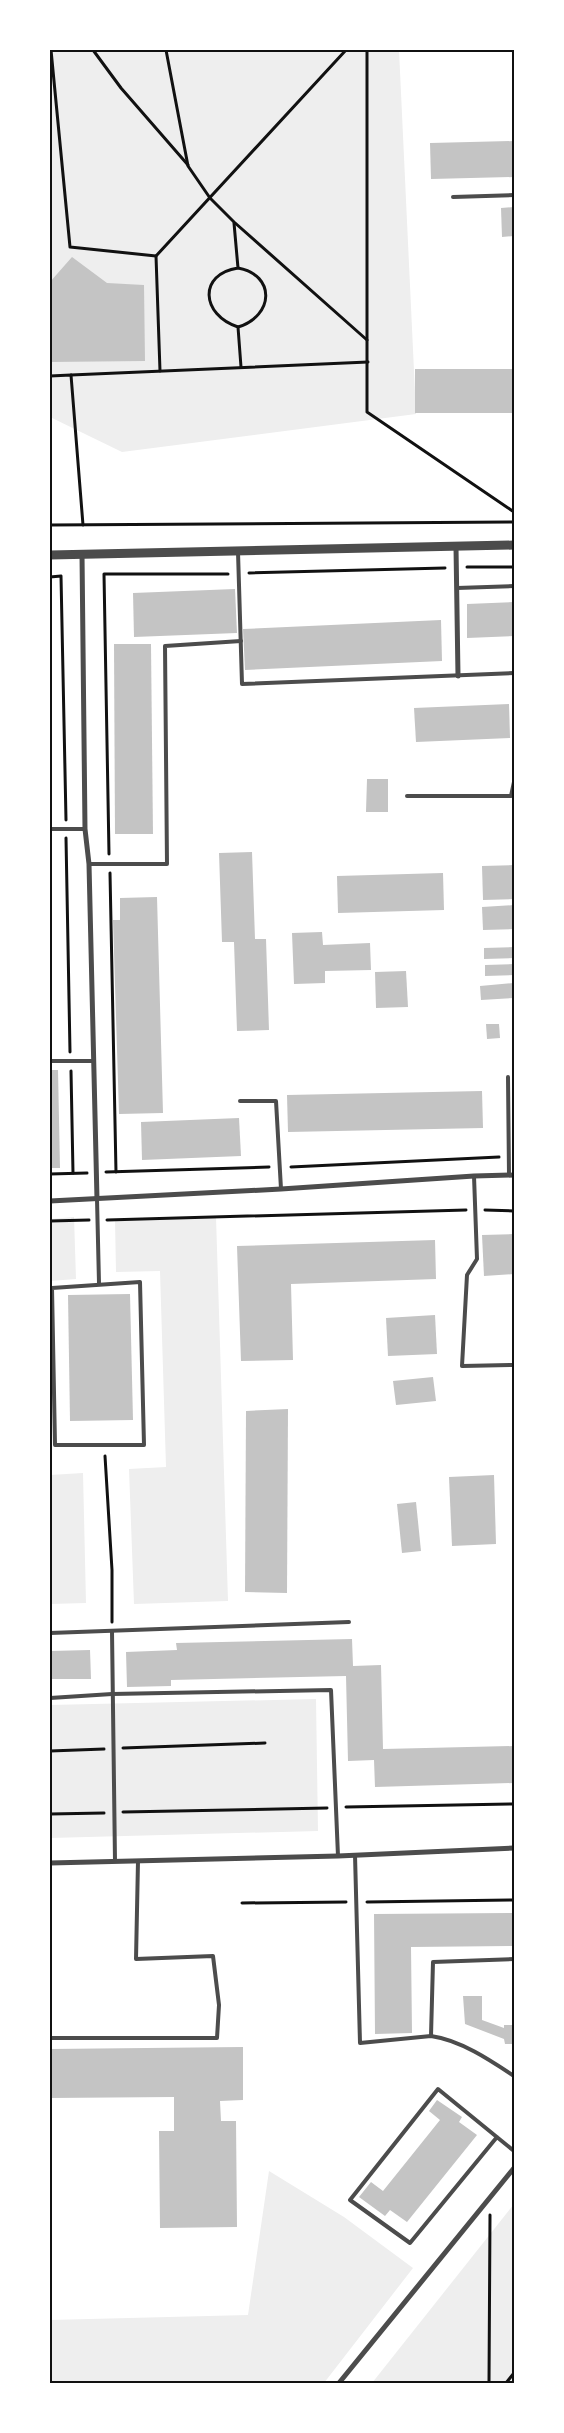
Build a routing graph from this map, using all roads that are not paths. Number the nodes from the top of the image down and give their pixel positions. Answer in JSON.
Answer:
{"nodes":[{"id":1,"x":514,"y":195,"type":"edge"},
{"id":2,"x":453,"y":197,"type":"dead end"},
{"id":3,"x":514,"y":545,"type":"edge"},
{"id":4,"x":456,"y":547,"type":"junction"},
{"id":5,"x":238,"y":552,"type":"junction"},
{"id":6,"x":82,"y":554,"type":"junction"},
{"id":7,"x":50,"y":555,"type":"edge"},
{"id":8,"x":514,"y":586,"type":"edge"},
{"id":9,"x":458,"y":588,"type":"junction"},
{"id":10,"x":241,"y":641,"type":"junction"},
{"id":11,"x":514,"y":673,"type":"edge"},
{"id":12,"x":458,"y":676,"type":"junction"},
{"id":13,"x":514,"y":782,"type":"edge"},
{"id":14,"x":408,"y":796,"type":"dead end"},
{"id":15,"x":50,"y":829,"type":"edge"},
{"id":16,"x":85,"y":829,"type":"junction"},
{"id":17,"x":89,"y":864,"type":"junction"},
{"id":18,"x":50,"y":1061,"type":"edge"},
{"id":19,"x":94,"y":1061,"type":"junction"},
{"id":20,"x":508,"y":1077,"type":"dead end"},
{"id":21,"x":240,"y":1100,"type":"dead end"},
{"id":22,"x":511,"y":1175,"type":"edge"},
{"id":23,"x":474,"y":1176,"type":"junction"},
{"id":24,"x":281,"y":1189,"type":"junction"},
{"id":25,"x":96,"y":1199,"type":"junction"},
{"id":26,"x":50,"y":1201,"type":"edge"},
{"id":27,"x":99,"y":1283,"type":"junction"},
{"id":28,"x":514,"y":1365,"type":"edge"},
{"id":29,"x":349,"y":1622,"type":"dead end"},
{"id":30,"x":112,"y":1631,"type":"junction"},
{"id":31,"x":50,"y":1633,"type":"edge"},
{"id":32,"x":112,"y":1694,"type":"junction"},
{"id":33,"x":50,"y":1698,"type":"edge"},
{"id":34,"x":514,"y":1848,"type":"edge"},
{"id":35,"x":355,"y":1855,"type":"junction"},
{"id":36,"x":338,"y":1856,"type":"junction"},
{"id":37,"x":115,"y":1861,"type":"junction"},
{"id":38,"x":138,"y":1861,"type":"junction"},
{"id":39,"x":50,"y":1863,"type":"edge"},
{"id":40,"x":514,"y":1960,"type":"edge"},
{"id":41,"x":431,"y":2036,"type":"junction"},
{"id":42,"x":50,"y":2038,"type":"edge"},
{"id":43,"x":514,"y":2076,"type":"edge"},
{"id":44,"x":498,"y":2137,"type":"junction"},
{"id":45,"x":514,"y":2151,"type":"edge"},
{"id":46,"x":514,"y":2168,"type":"edge"},
{"id":47,"x":339,"y":2383,"type":"edge"}],
"edges":[{"from":1,"to":2,"type":"lane"},
{"from":3,"to":4,"type":"street"},
{"from":4,"to":5,"type":"street"},
{"from":4,"to":9,"type":"street"},
{"from":5,"to":6,"type":"street"},
{"from":5,"to":10,"type":"lane"},
{"from":6,"to":7,"type":"street"},
{"from":6,"to":16,"type":"street"},
{"from":8,"to":9,"type":"lane"},
{"from":9,"to":12,"type":"street"},
{"from":10,"to":12,"type":"lane"},
{"from":10,"to":17,"type":"lane"},
{"from":11,"to":12,"type":"lane"},
{"from":13,"to":14,"type":"lane"},
{"from":15,"to":16,"type":"lane"},
{"from":16,"to":17,"type":"street"},
{"from":17,"to":19,"type":"street"},
{"from":18,"to":19,"type":"lane"},
{"from":19,"to":25,"type":"street"},
{"from":20,"to":22,"type":"lane"},
{"from":21,"to":24,"type":"lane"},
{"from":22,"to":23,"type":"street"},
{"from":23,"to":24,"type":"street"},
{"from":23,"to":28,"type":"lane"},
{"from":24,"to":25,"type":"street"},
{"from":25,"to":26,"type":"street"},
{"from":25,"to":27,"type":"lane"},
{"from":27,"to":27,"type":"lane"},
{"from":29,"to":30,"type":"lane"},
{"from":30,"to":31,"type":"lane"},
{"from":30,"to":32,"type":"lane"},
{"from":32,"to":33,"type":"lane"},
{"from":32,"to":36,"type":"lane"},
{"from":32,"to":37,"type":"lane"},
{"from":34,"to":35,"type":"street"},
{"from":35,"to":36,"type":"street"},
{"from":35,"to":41,"type":"lane"},
{"from":36,"to":38,"type":"street"},
{"from":37,"to":38,"type":"street"},
{"from":37,"to":39,"type":"street"},
{"from":38,"to":42,"type":"lane"},
{"from":40,"to":41,"type":"lane"},
{"from":41,"to":43,"type":"lane"},
{"from":44,"to":44,"type":"lane"},
{"from":44,"to":45,"type":"lane"},
{"from":46,"to":47,"type":"street"}]}
